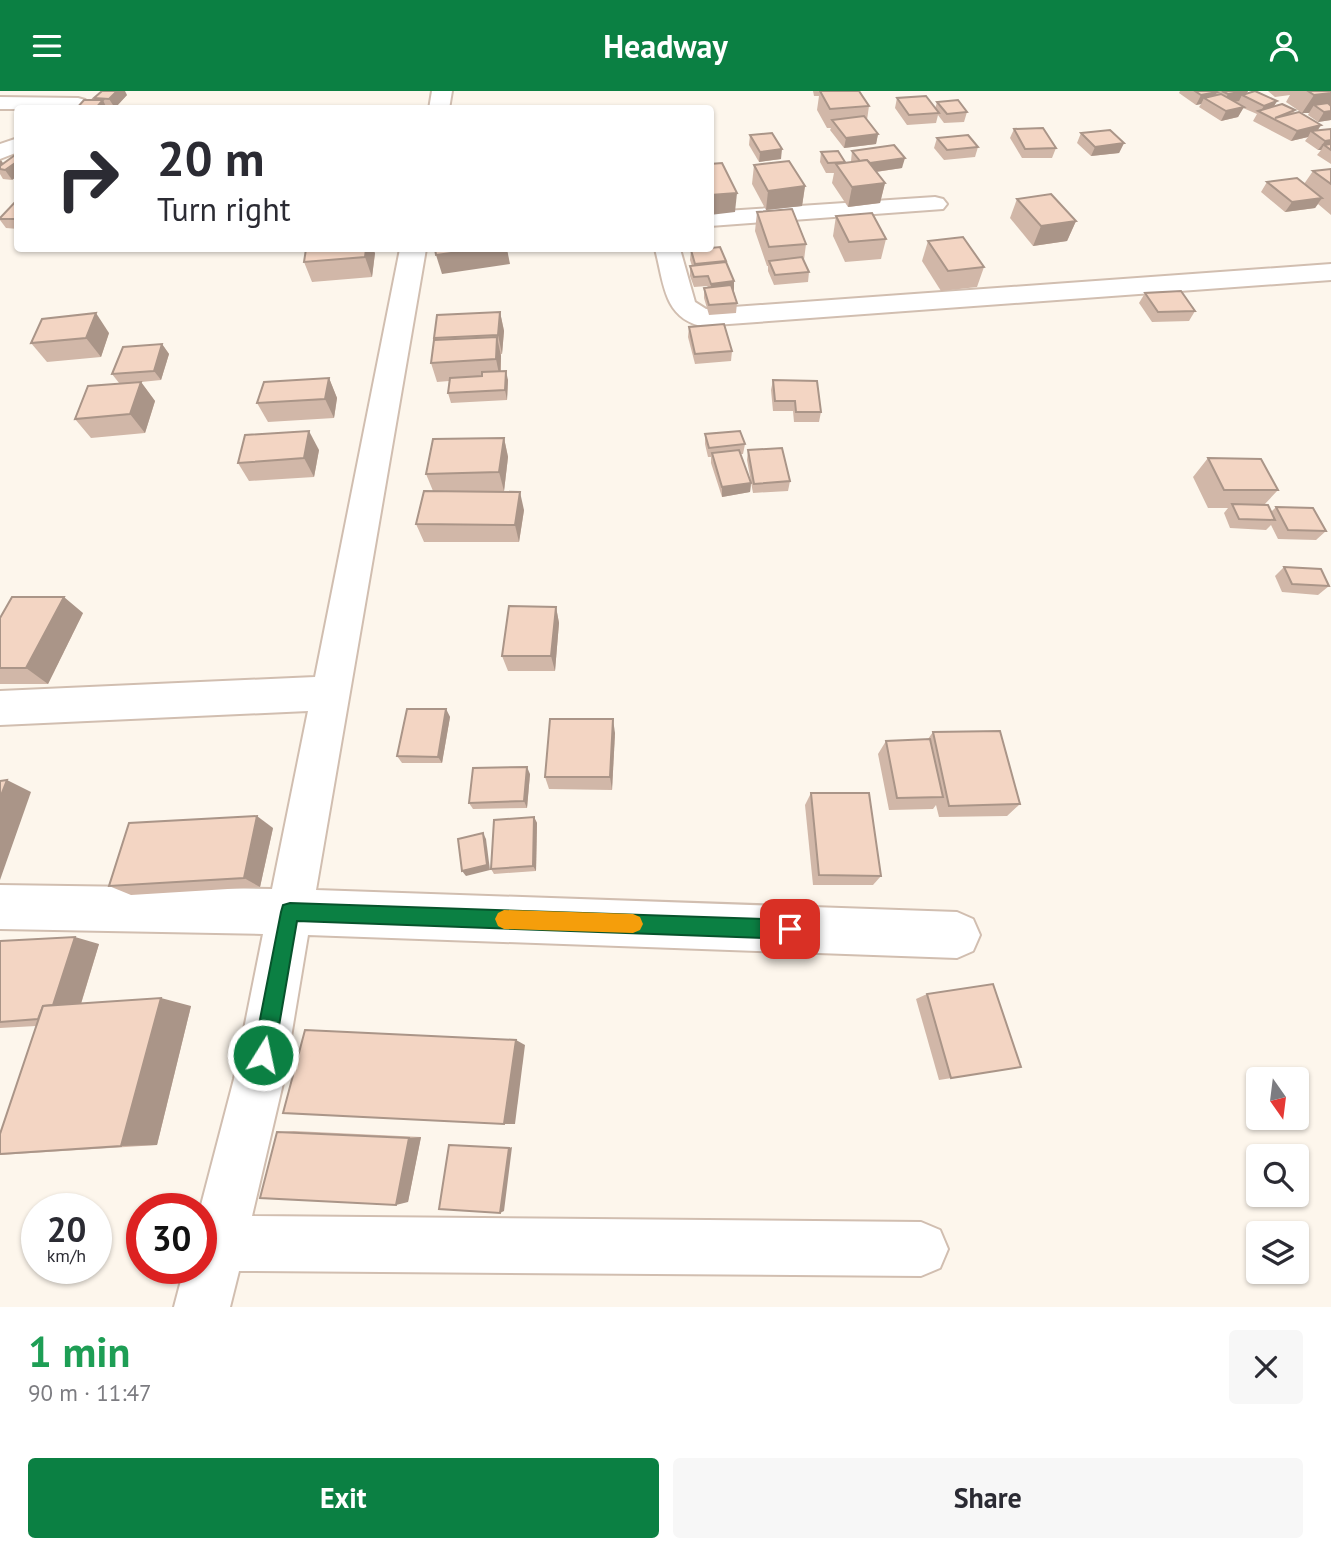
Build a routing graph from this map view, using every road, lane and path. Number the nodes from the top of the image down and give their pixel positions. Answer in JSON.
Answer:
{"nodes":[{"id":1,"x":81,"y":101,"type":"edge"},
{"id":2,"x":0,"y":103,"type":"edge"},
{"id":3,"x":935,"y":204,"type":"dead end"},
{"id":4,"x":714,"y":219,"type":"edge"},
{"id":5,"x":412,"y":252,"type":"edge"},
{"id":6,"x":669,"y":252,"type":"edge"},
{"id":7,"x":1331,"y":272,"type":"edge"},
{"id":8,"x":330,"y":693,"type":"junction"},
{"id":9,"x":0,"y":708,"type":"edge"},
{"id":10,"x":0,"y":907,"type":"edge"},
{"id":11,"x":290,"y":912,"type":"junction"},
{"id":12,"x":957,"y":935,"type":"dead end"},
{"id":13,"x":218,"y":1243,"type":"junction"},
{"id":14,"x":921,"y":1249,"type":"dead end"},
{"id":15,"x":202,"y":1307,"type":"edge"}],
"edges":[{"from":1,"to":2,"type":"street"},
{"from":3,"to":4,"type":"street"},
{"from":5,"to":8,"type":"street"},
{"from":6,"to":7,"type":"street"},
{"from":8,"to":9,"type":"street"},
{"from":8,"to":11,"type":"street"},
{"from":10,"to":11,"type":"street"},
{"from":11,"to":12,"type":"street"},
{"from":11,"to":13,"type":"street"},
{"from":13,"to":14,"type":"street"},
{"from":13,"to":15,"type":"street"}]}
